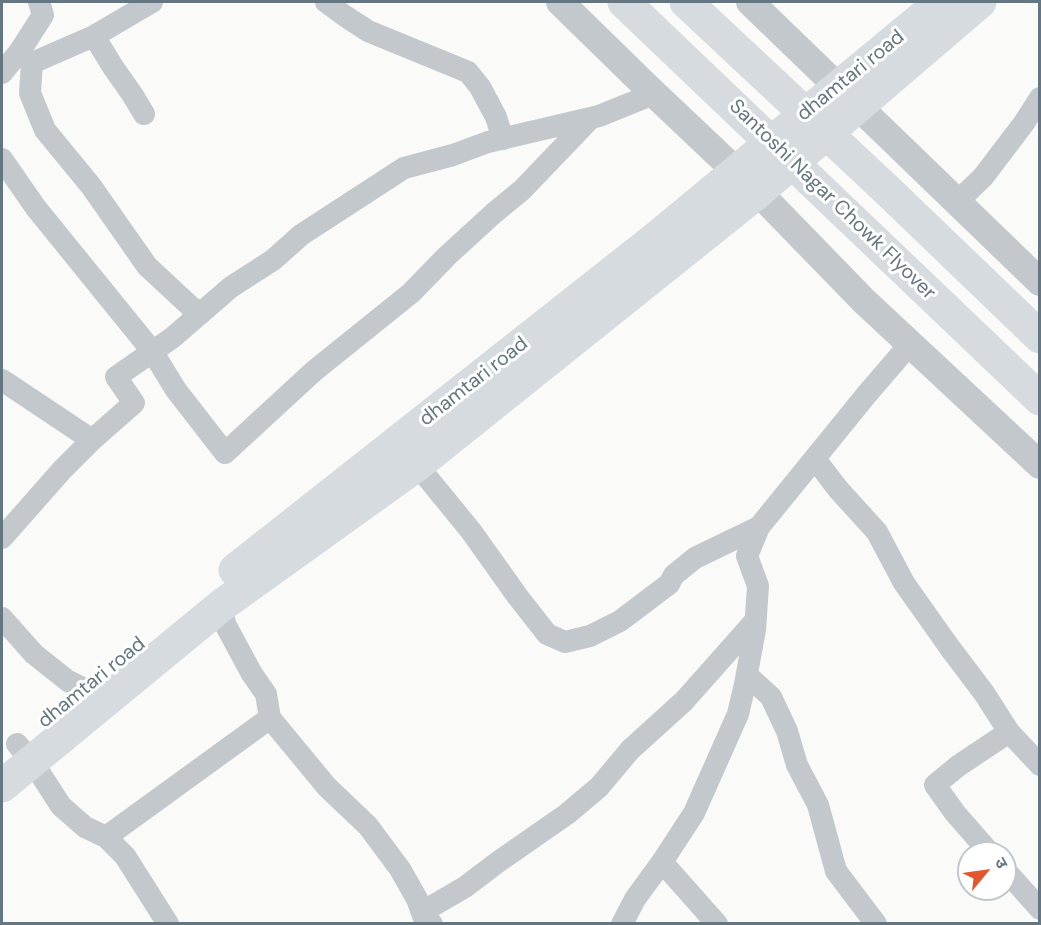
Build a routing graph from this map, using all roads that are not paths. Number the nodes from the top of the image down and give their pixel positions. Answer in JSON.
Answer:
{"nodes":[{"id":1,"x":39,"y":2,"type":"edge"},
{"id":2,"x":152,"y":2,"type":"edge"},
{"id":3,"x":326,"y":2,"type":"edge"},
{"id":4,"x":560,"y":2,"type":"edge"},
{"id":5,"x":624,"y":2,"type":"edge"},
{"id":6,"x":686,"y":2,"type":"edge"},
{"id":7,"x":750,"y":2,"type":"edge"},
{"id":8,"x":941,"y":2,"type":"edge"},
{"id":9,"x":981,"y":2,"type":"edge"},
{"id":10,"x":94,"y":36,"type":"junction"},
{"id":11,"x":2,"y":74,"type":"edge"},
{"id":12,"x":653,"y":93,"type":"junction"},
{"id":13,"x":848,"y":96,"type":"junction"},
{"id":14,"x":1040,"y":98,"type":"edge"},
{"id":15,"x":144,"y":114,"type":"dead end"},
{"id":16,"x":591,"y":118,"type":"junction"},
{"id":17,"x":503,"y":139,"type":"junction"},
{"id":18,"x":2,"y":159,"type":"edge"},
{"id":19,"x":747,"y":181,"type":"junction"},
{"id":20,"x":957,"y":201,"type":"junction"},
{"id":21,"x":1040,"y":282,"type":"edge"},
{"id":22,"x":201,"y":313,"type":"junction"},
{"id":23,"x":1040,"y":337,"type":"edge"},
{"id":24,"x":910,"y":344,"type":"junction"},
{"id":25,"x":152,"y":351,"type":"junction"},
{"id":26,"x":2,"y":380,"type":"edge"},
{"id":27,"x":1040,"y":399,"type":"edge"},
{"id":28,"x":92,"y":440,"type":"junction"},
{"id":29,"x":815,"y":459,"type":"junction"},
{"id":30,"x":417,"y":465,"type":"junction"},
{"id":31,"x":1040,"y":465,"type":"edge"},
{"id":32,"x":759,"y":527,"type":"junction"},
{"id":33,"x":2,"y":538,"type":"edge"},
{"id":34,"x":222,"y":605,"type":"junction"},
{"id":35,"x":2,"y":618,"type":"edge"},
{"id":36,"x":755,"y":621,"type":"junction"},
{"id":37,"x":747,"y":675,"type":"junction"},
{"id":38,"x":96,"y":694,"type":"junction"},
{"id":39,"x":270,"y":718,"type":"junction"},
{"id":40,"x":1009,"y":732,"type":"junction"},
{"id":41,"x":17,"y":754,"type":"edge"},
{"id":42,"x":1040,"y":765,"type":"edge"},
{"id":43,"x":2,"y":786,"type":"edge"},
{"id":44,"x":105,"y":837,"type":"junction"},
{"id":45,"x":980,"y":841,"type":"edge"},
{"id":46,"x":662,"y":862,"type":"junction"},
{"id":47,"x":1017,"y":883,"type":"edge"},
{"id":48,"x":1040,"y":909,"type":"edge"},
{"id":49,"x":427,"y":920,"type":"edge"},
{"id":50,"x":168,"y":924,"type":"edge"},
{"id":51,"x":622,"y":924,"type":"edge"},
{"id":52,"x":717,"y":924,"type":"edge"},
{"id":53,"x":876,"y":924,"type":"edge"}],
"edges":[{"from":1,"to":11,"type":"street"},
{"from":2,"to":10,"type":"street"},
{"from":3,"to":17,"type":"street"},
{"from":4,"to":12,"type":"street"},
{"from":5,"to":27,"type":"main road","name":"Santoshi Nagar Chowk Flyover"},
{"from":6,"to":23,"type":"main road"},
{"from":7,"to":13,"type":"street"},
{"from":8,"to":13,"type":"main road","name":"dhamtari road"},
{"from":9,"to":13,"type":"main road","name":"dhamtari road"},
{"from":10,"to":15,"type":"street"},
{"from":10,"to":22,"type":"street"},
{"from":12,"to":16,"type":"street"},
{"from":12,"to":19,"type":"street"},
{"from":13,"to":19,"type":"main road"},
{"from":13,"to":20,"type":"street"},
{"from":14,"to":20,"type":"street"},
{"from":16,"to":17,"type":"street"},
{"from":16,"to":25,"type":"street"},
{"from":17,"to":22,"type":"street"},
{"from":18,"to":25,"type":"street"},
{"from":19,"to":24,"type":"street"},
{"from":19,"to":30,"type":"main road"},
{"from":19,"to":38,"type":"main road","name":"dhamtari road"},
{"from":20,"to":21,"type":"street"},
{"from":22,"to":25,"type":"street"},
{"from":24,"to":29,"type":"street"},
{"from":24,"to":31,"type":"street"},
{"from":25,"to":28,"type":"street"},
{"from":26,"to":28,"type":"street"},
{"from":28,"to":33,"type":"street"},
{"from":29,"to":32,"type":"street"},
{"from":29,"to":40,"type":"street"},
{"from":30,"to":32,"type":"street"},
{"from":30,"to":34,"type":"main road"},
{"from":32,"to":36,"type":"street"},
{"from":34,"to":38,"type":"main road"},
{"from":34,"to":39,"type":"street"},
{"from":35,"to":38,"type":"street"},
{"from":36,"to":37,"type":"street"},
{"from":36,"to":49,"type":"street"},
{"from":37,"to":46,"type":"street"},
{"from":37,"to":53,"type":"street"},
{"from":38,"to":41,"type":"main road"},
{"from":39,"to":44,"type":"street"},
{"from":39,"to":49,"type":"street"},
{"from":40,"to":42,"type":"street"},
{"from":40,"to":45,"type":"street"},
{"from":41,"to":43,"type":"main road"},
{"from":41,"to":44,"type":"street"},
{"from":44,"to":50,"type":"street"},
{"from":46,"to":51,"type":"street"},
{"from":46,"to":52,"type":"street"},
{"from":47,"to":48,"type":"street"}]}
